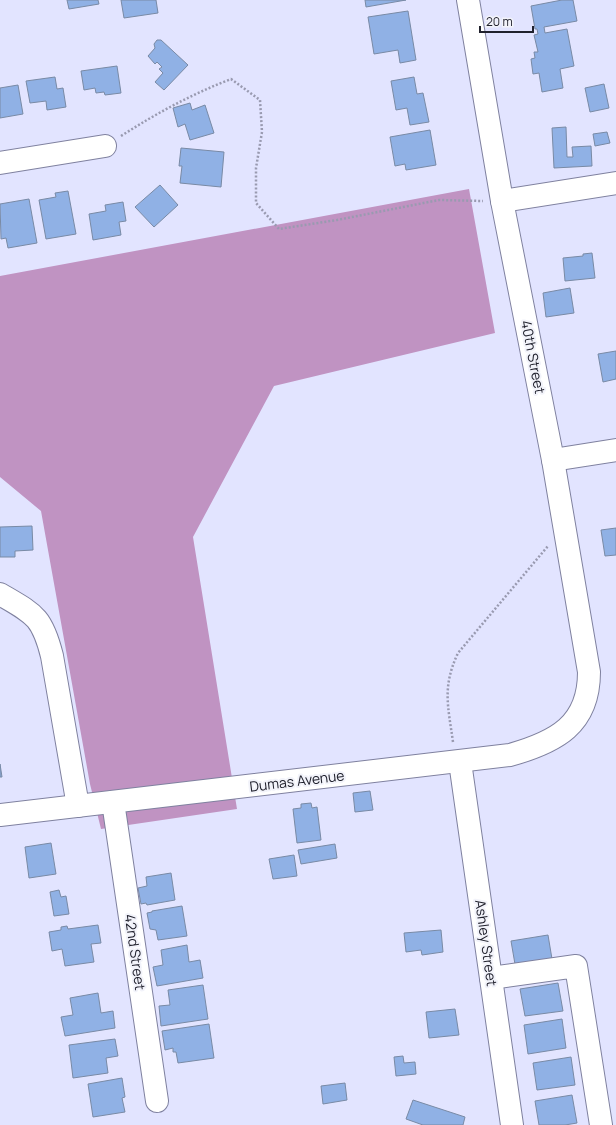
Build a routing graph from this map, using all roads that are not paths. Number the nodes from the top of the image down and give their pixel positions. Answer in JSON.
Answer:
{"nodes":[{"id":1,"x":468,"y":0,"type":"edge"},
{"id":2,"x":105,"y":146,"type":"road end"},
{"id":3,"x":0,"y":163,"type":"edge"},
{"id":4,"x":616,"y":183,"type":"edge"},
{"id":5,"x":502,"y":201,"type":"junction"},
{"id":6,"x":616,"y":450,"type":"edge"},
{"id":7,"x":553,"y":460,"type":"junction"},
{"id":8,"x":0,"y":594,"type":"edge"},
{"id":9,"x":580,"y":714,"type":"joint"},
{"id":10,"x":458,"y":762,"type":"junction"},
{"id":11,"x":113,"y":802,"type":"junction"},
{"id":12,"x":78,"y":806,"type":"junction"},
{"id":13,"x":0,"y":815,"type":"edge"},
{"id":14,"x":491,"y":978,"type":"junction"},
{"id":15,"x":157,"y":1101,"type":"dead end"},
{"id":16,"x":512,"y":1125,"type":"edge"},
{"id":17,"x":601,"y":1125,"type":"edge"}],
"edges":[{"from":1,"to":5,"type":"street","name":"40th Street"},
{"from":2,"to":3,"type":"street"},
{"from":4,"to":5,"type":"street"},
{"from":5,"to":7,"type":"street","name":"40th Street"},
{"from":6,"to":7,"type":"street"},
{"from":7,"to":9,"type":"street","name":"40th Street"},
{"from":8,"to":12,"type":"street"},
{"from":9,"to":10,"type":"street","name":"Dumas Avenue"},
{"from":10,"to":11,"type":"street","name":"Dumas Avenue"},
{"from":10,"to":14,"type":"street","name":"Ashley Street"},
{"from":11,"to":12,"type":"street","name":"Dumas Avenue"},
{"from":11,"to":15,"type":"street","name":"42nd Street"},
{"from":12,"to":13,"type":"street","name":"Dumas Avenue"},
{"from":14,"to":16,"type":"street","name":"Ashley Street"},
{"from":14,"to":17,"type":"street"}]}
